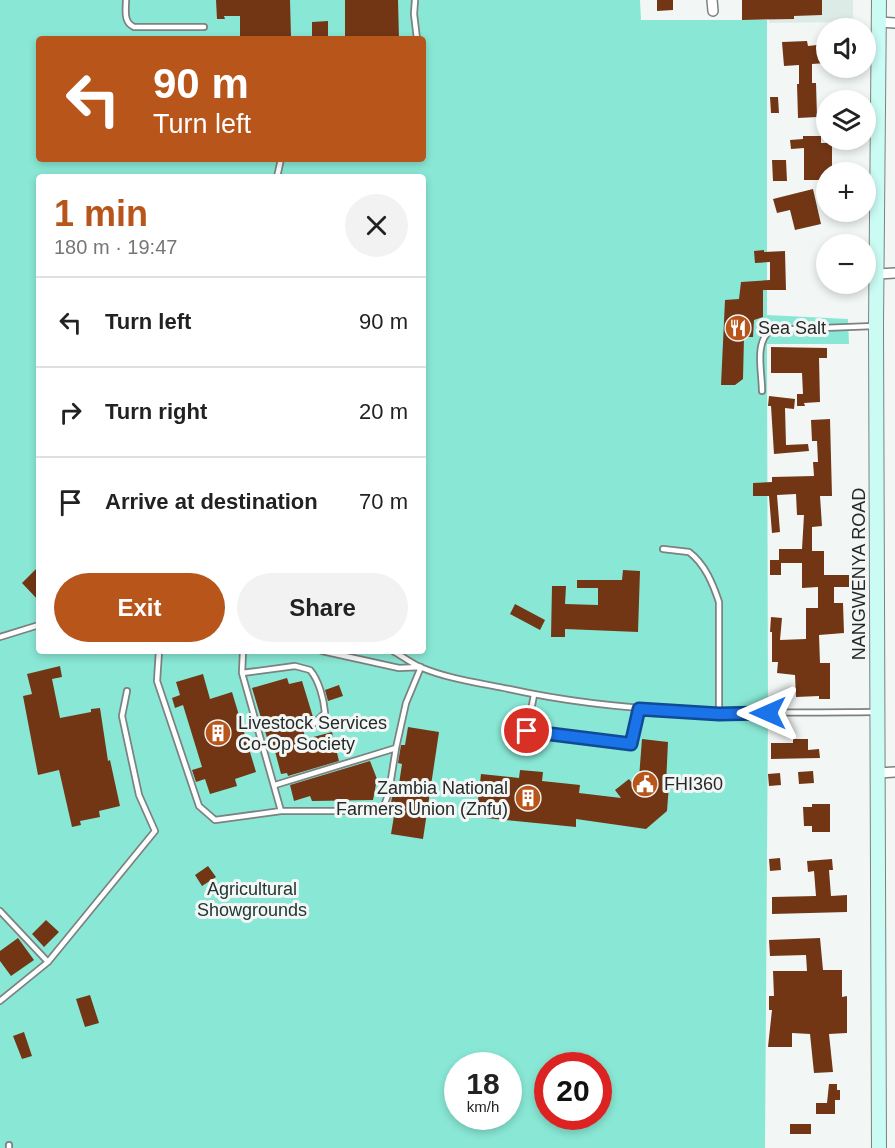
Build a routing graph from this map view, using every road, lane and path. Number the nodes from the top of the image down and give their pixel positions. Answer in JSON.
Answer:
{"nodes":[{"id":1,"x":126,"y":0,"type":"edge"},
{"id":2,"x":415,"y":0,"type":"edge"},
{"id":3,"x":712,"y":0,"type":"edge"},
{"id":4,"x":879,"y":0,"type":"edge"},
{"id":5,"x":713,"y":11,"type":"dead end"},
{"id":6,"x":879,"y":22,"type":"junction"},
{"id":7,"x":895,"y":23,"type":"edge"},
{"id":8,"x":204,"y":27,"type":"dead end"},
{"id":9,"x":417,"y":36,"type":"edge"},
{"id":10,"x":895,"y":273,"type":"edge"},
{"id":11,"x":878,"y":274,"type":"junction"},
{"id":12,"x":876,"y":326,"type":"junction"},
{"id":13,"x":762,"y":391,"type":"dead end"},
{"id":14,"x":663,"y":549,"type":"dead end"},
{"id":15,"x":36,"y":626,"type":"edge"},
{"id":16,"x":0,"y":637,"type":"edge"},
{"id":17,"x":159,"y":654,"type":"edge"},
{"id":18,"x":243,"y":654,"type":"edge"},
{"id":19,"x":336,"y":654,"type":"edge"},
{"id":20,"x":398,"y":654,"type":"edge"},
{"id":21,"x":421,"y":667,"type":"junction"},
{"id":22,"x":242,"y":673,"type":"junction"},
{"id":23,"x":128,"y":691,"type":"dead end"},
{"id":24,"x":534,"y":695,"type":"junction"},
{"id":25,"x":639,"y":709,"type":"junction"},
{"id":26,"x":877,"y":712,"type":"junction"},
{"id":27,"x":719,"y":714,"type":"junction"},
{"id":28,"x":314,"y":724,"type":"dead end"},
{"id":29,"x":396,"y":748,"type":"junction"},
{"id":30,"x":878,"y":772,"type":"junction"},
{"id":31,"x":895,"y":772,"type":"edge"},
{"id":32,"x":275,"y":785,"type":"junction"},
{"id":33,"x":281,"y":811,"type":"junction"},
{"id":34,"x":0,"y":912,"type":"edge"},
{"id":35,"x":48,"y":962,"type":"junction"},
{"id":36,"x":0,"y":1001,"type":"edge"},
{"id":37,"x":879,"y":1148,"type":"edge"}],
"edges":[{"from":1,"to":8,"type":"lane"},
{"from":2,"to":9,"type":"lane"},
{"from":3,"to":5,"type":"street"},
{"from":4,"to":6,"type":"main road","name":"NANGWENYA ROAD"},
{"from":6,"to":7,"type":"street"},
{"from":6,"to":11,"type":"main road","name":"NANGWENYA ROAD"},
{"from":10,"to":11,"type":"street"},
{"from":11,"to":12,"type":"main road","name":"NANGWENYA ROAD"},
{"from":12,"to":13,"type":"lane"},
{"from":12,"to":26,"type":"main road","name":"NANGWENYA ROAD"},
{"from":14,"to":27,"type":"lane"},
{"from":15,"to":16,"type":"lane"},
{"from":17,"to":33,"type":"lane"},
{"from":18,"to":22,"type":"lane"},
{"from":19,"to":21,"type":"lane"},
{"from":20,"to":21,"type":"lane"},
{"from":21,"to":24,"type":"lane"},
{"from":21,"to":29,"type":"lane"},
{"from":22,"to":28,"type":"lane"},
{"from":22,"to":32,"type":"lane"},
{"from":23,"to":35,"type":"lane"},
{"from":24,"to":25,"type":"lane"},
{"from":24,"to":25,"type":"lane"},
{"from":25,"to":27,"type":"lane"},
{"from":26,"to":27,"type":"lane"},
{"from":26,"to":30,"type":"main road","name":"NANGWENYA ROAD"},
{"from":29,"to":32,"type":"lane"},
{"from":29,"to":33,"type":"lane"},
{"from":30,"to":31,"type":"street"},
{"from":30,"to":37,"type":"main road","name":"NANGWENYA ROAD"},
{"from":32,"to":33,"type":"lane"},
{"from":34,"to":35,"type":"lane"},
{"from":35,"to":36,"type":"lane"}]}
